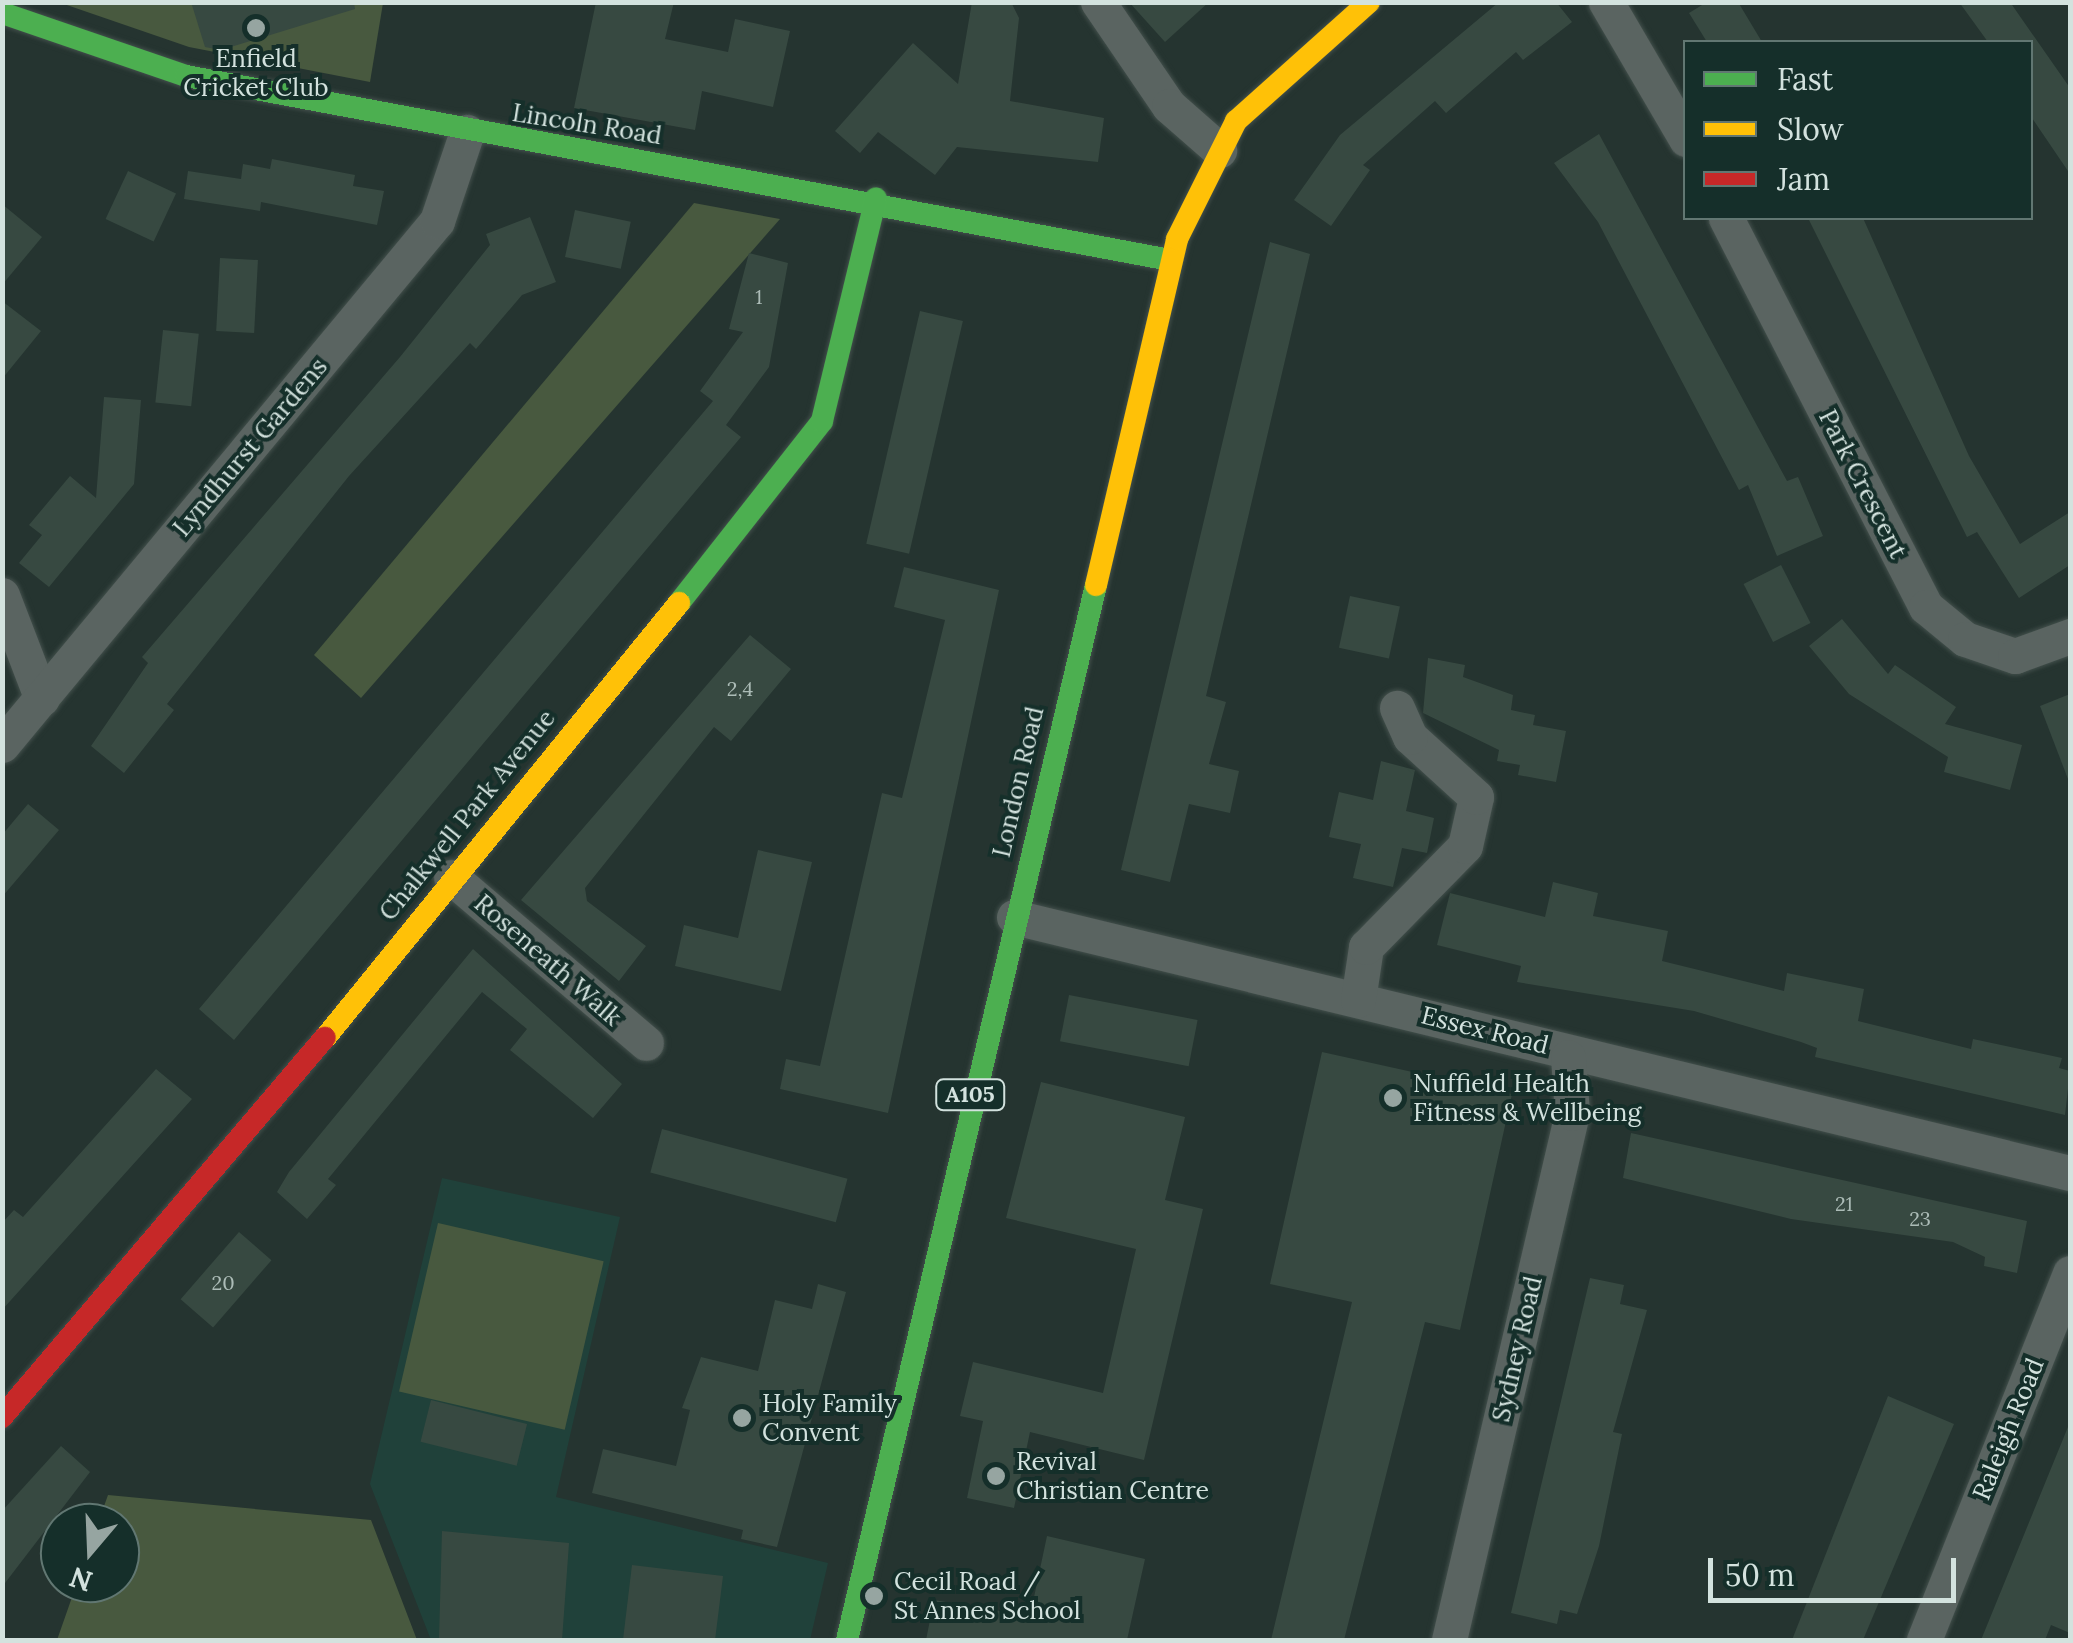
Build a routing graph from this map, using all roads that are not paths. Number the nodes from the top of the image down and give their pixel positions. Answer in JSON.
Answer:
{"nodes":[{"id":1,"x":1098,"y":2,"type":"edge"},
{"id":2,"x":1369,"y":2,"type":"edge"},
{"id":3,"x":1606,"y":2,"type":"edge"},
{"id":4,"x":2,"y":13,"type":"edge"},
{"id":5,"x":467,"y":132,"type":"junction"},
{"id":6,"x":1683,"y":134,"type":"edge"},
{"id":7,"x":1219,"y":150,"type":"junction"},
{"id":8,"x":876,"y":198,"type":"junction"},
{"id":9,"x":1727,"y":220,"type":"edge"},
{"id":10,"x":1170,"y":260,"type":"junction"},
{"id":11,"x":2,"y":596,"type":"edge"},
{"id":12,"x":2070,"y":636,"type":"edge"},
{"id":13,"x":42,"y":699,"type":"junction"},
{"id":14,"x":1397,"y":708,"type":"dead end"},
{"id":15,"x":2,"y":746,"type":"edge"},
{"id":16,"x":451,"y":877,"type":"junction"},
{"id":17,"x":1014,"y":917,"type":"junction"},
{"id":18,"x":1358,"y":1000,"type":"junction"},
{"id":19,"x":646,"y":1044,"type":"dead end"},
{"id":20,"x":1568,"y":1057,"type":"junction"},
{"id":21,"x":2070,"y":1173,"type":"edge"},
{"id":22,"x":2070,"y":1273,"type":"edge"},
{"id":23,"x":2,"y":1417,"type":"edge"},
{"id":24,"x":847,"y":1640,"type":"edge"},
{"id":25,"x":1449,"y":1640,"type":"edge"},
{"id":26,"x":1924,"y":1640,"type":"edge"}],
"edges":[{"from":1,"to":7,"type":"street"},
{"from":2,"to":7,"type":"street","name":"London Road","number":"A105"},
{"from":3,"to":6,"type":"street"},
{"from":4,"to":5,"type":"street","name":"Lincoln Road"},
{"from":5,"to":8,"type":"street","name":"Lincoln Road"},
{"from":5,"to":13,"type":"street","name":"Lyndhurst Gardens"},
{"from":7,"to":10,"type":"street","name":"London Road","number":"A105"},
{"from":8,"to":10,"type":"street","name":"Lincoln Road"},
{"from":8,"to":16,"type":"street","name":"Chalkwell Park Avenue"},
{"from":9,"to":12,"type":"street","name":"Park Crescent"},
{"from":10,"to":17,"type":"street","name":"London Road","number":"A105"},
{"from":11,"to":13,"type":"street"},
{"from":13,"to":15,"type":"street","name":"Lyndhurst Gardens"},
{"from":14,"to":18,"type":"street"},
{"from":16,"to":19,"type":"street","name":"Roseneath Walk"},
{"from":16,"to":23,"type":"street","name":"Chalkwell Park Avenue"},
{"from":17,"to":18,"type":"street","name":"Essex Road"},
{"from":17,"to":24,"type":"street","name":"London Road","number":"A105"},
{"from":18,"to":20,"type":"street","name":"Essex Road"},
{"from":20,"to":21,"type":"street","name":"Essex Road"},
{"from":20,"to":25,"type":"street","name":"Sydney Road"},
{"from":22,"to":26,"type":"street","name":"Raleigh Road"}]}
